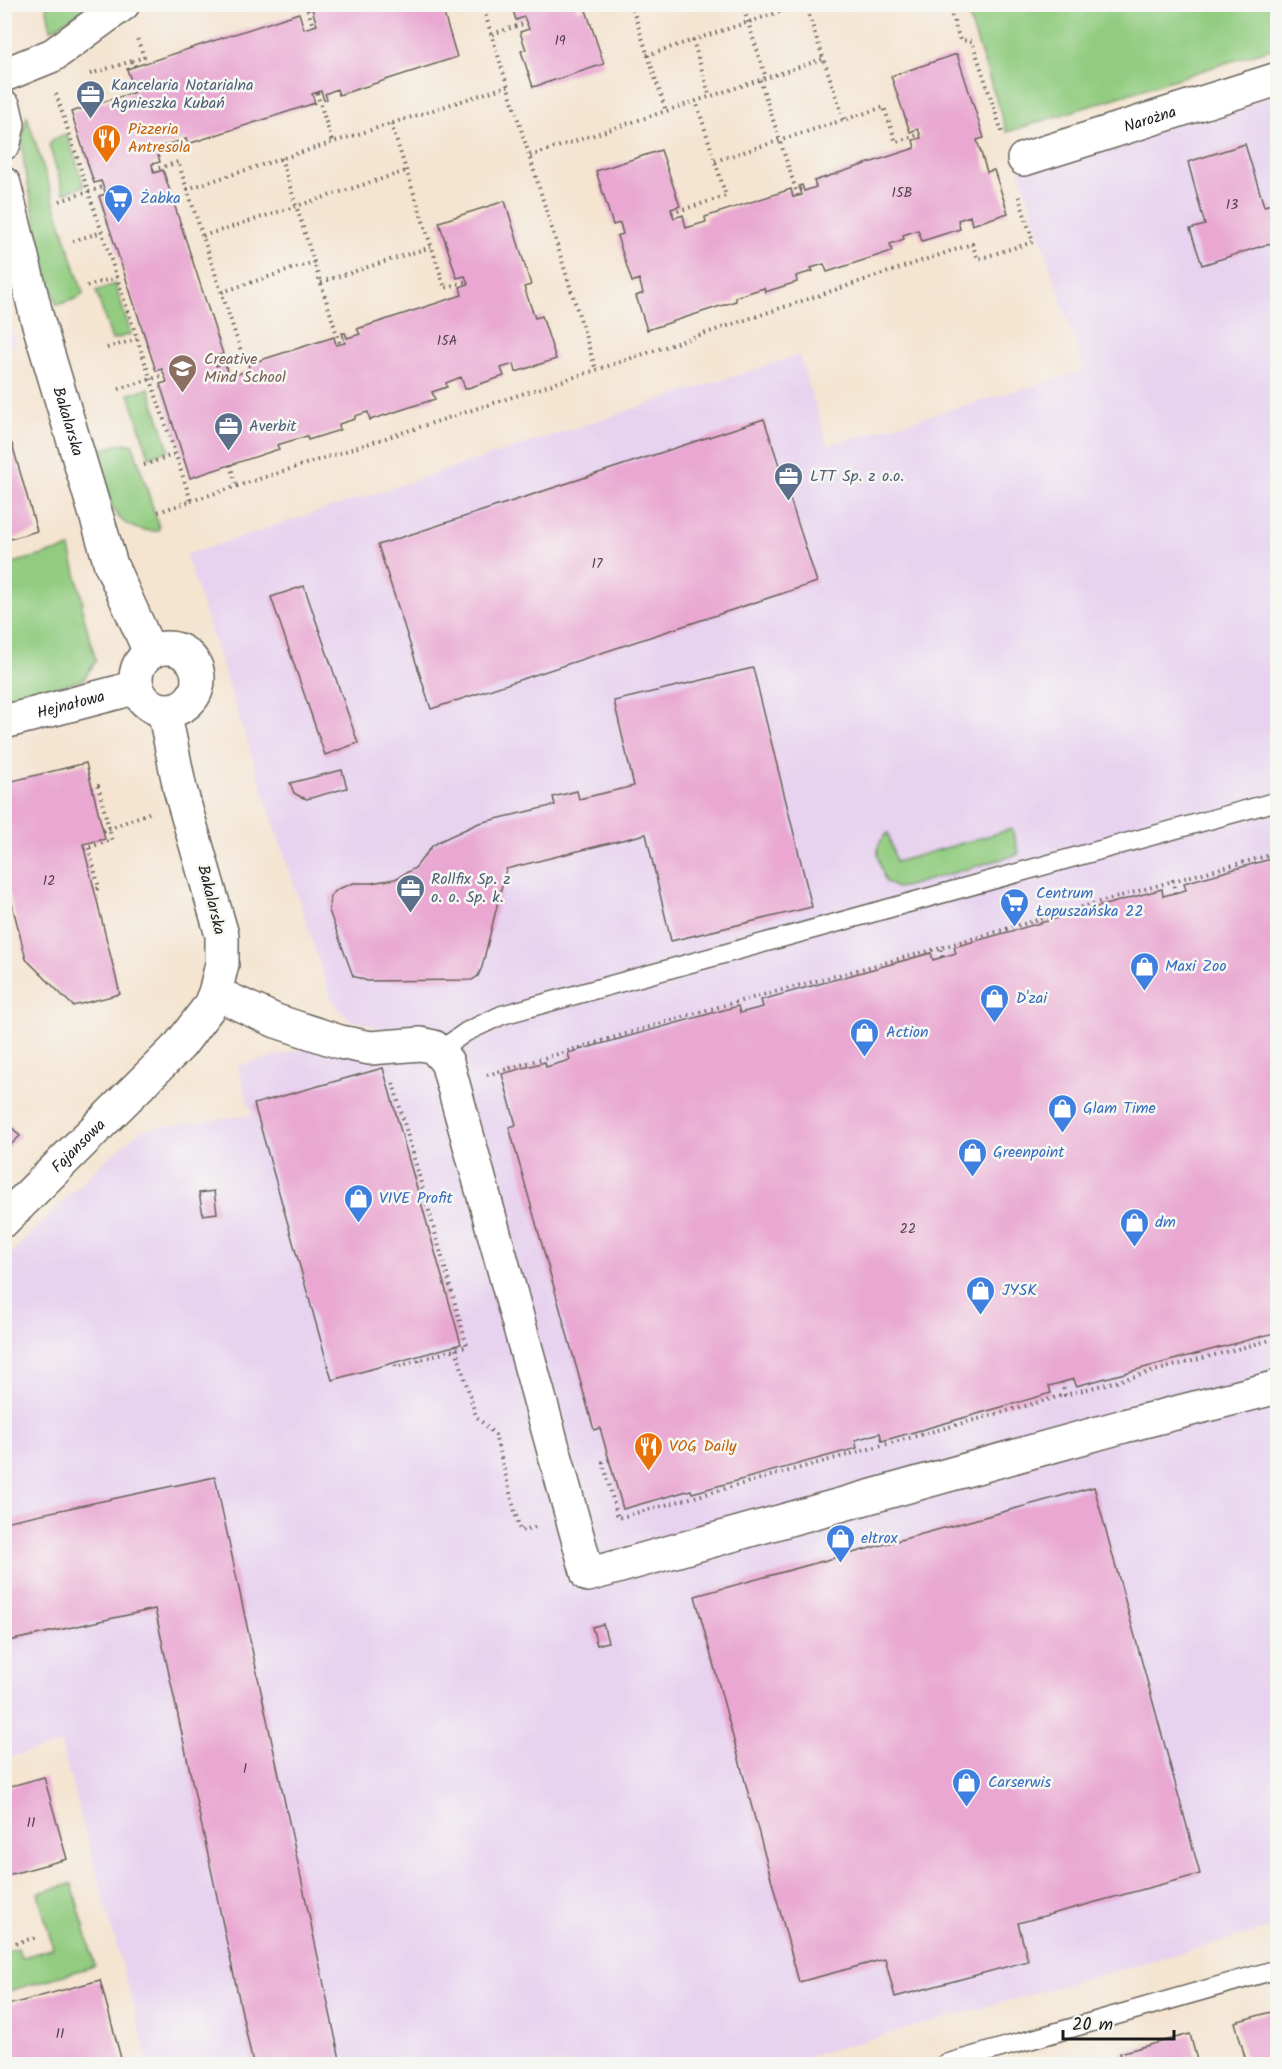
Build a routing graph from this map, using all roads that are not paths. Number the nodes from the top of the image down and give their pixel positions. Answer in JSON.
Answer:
{"nodes":[{"id":1,"x":129,"y":17,"type":"edge"},
{"id":2,"x":4,"y":75,"type":"edge"},
{"id":3,"x":1278,"y":79,"type":"edge"},
{"id":4,"x":4,"y":107,"type":"edge"},
{"id":5,"x":4,"y":143,"type":"edge"},
{"id":6,"x":1014,"y":162,"type":"road end"},
{"id":7,"x":4,"y":184,"type":"edge"},
{"id":8,"x":150,"y":652,"type":"junction"},
{"id":9,"x":136,"y":686,"type":"junction"},
{"id":10,"x":164,"y":710,"type":"junction"},
{"id":11,"x":4,"y":722,"type":"edge"},
{"id":12,"x":1278,"y":801,"type":"edge"},
{"id":13,"x":215,"y":993,"type":"junction"},
{"id":14,"x":439,"y":1052,"type":"junction"},
{"id":15,"x":154,"y":1073,"type":"joint"},
{"id":16,"x":4,"y":1220,"type":"edge"},
{"id":17,"x":1278,"y":1387,"type":"edge"},
{"id":18,"x":1278,"y":1969,"type":"edge"},
{"id":19,"x":945,"y":2064,"type":"edge"}],
"edges":[{"from":1,"to":2,"type":"street"},
{"from":3,"to":6,"type":"street","name":"Narożna"},
{"from":4,"to":5,"type":"street"},
{"from":7,"to":8,"type":"street","name":"Bakalarska"},
{"from":8,"to":9,"type":"street"},
{"from":8,"to":10,"type":"street"},
{"from":9,"to":10,"type":"street"},
{"from":9,"to":11,"type":"street","name":"Hejnałowa"},
{"from":10,"to":13,"type":"street","name":"Bakalarska"},
{"from":12,"to":14,"type":"lane"},
{"from":13,"to":14,"type":"street"},
{"from":13,"to":15,"type":"street","name":"Bakalarska"},
{"from":14,"to":17,"type":"street"},
{"from":15,"to":16,"type":"street","name":"Fajansowa"},
{"from":18,"to":19,"type":"lane"}]}
